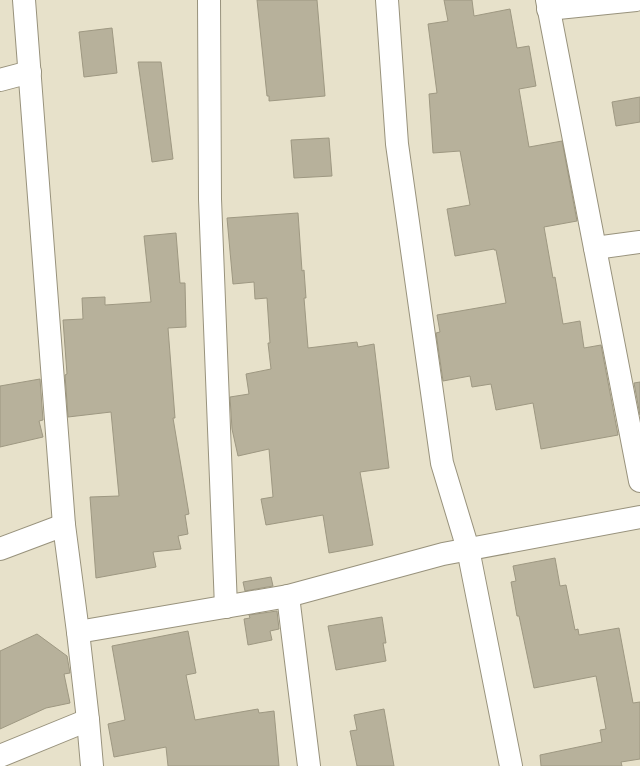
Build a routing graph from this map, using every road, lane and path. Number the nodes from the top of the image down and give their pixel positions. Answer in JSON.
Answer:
{"nodes":[{"id":1,"x":24,"y":0,"type":"edge"},
{"id":2,"x":208,"y":0,"type":"edge"},
{"id":3,"x":387,"y":0,"type":"edge"},
{"id":4,"x":636,"y":0,"type":"edge"},
{"id":5,"x":548,"y":5,"type":"edge"},
{"id":6,"x":30,"y":72,"type":"junction"},
{"id":7,"x":0,"y":80,"type":"edge"},
{"id":8,"x":640,"y":242,"type":"edge"},
{"id":9,"x":595,"y":248,"type":"junction"},
{"id":10,"x":640,"y":481,"type":"edge"},
{"id":11,"x":640,"y":517,"type":"edge"},
{"id":12,"x":64,"y":525,"type":"junction"},
{"id":13,"x":0,"y":549,"type":"edge"},
{"id":14,"x":468,"y":549,"type":"junction"},
{"id":15,"x":288,"y":596,"type":"junction"},
{"id":16,"x":226,"y":607,"type":"junction"},
{"id":17,"x":78,"y":632,"type":"junction"},
{"id":18,"x":88,"y":720,"type":"junction"},
{"id":19,"x":0,"y":756,"type":"edge"},
{"id":20,"x":92,"y":766,"type":"edge"},
{"id":21,"x":309,"y":766,"type":"edge"},
{"id":22,"x":511,"y":766,"type":"edge"}],
"edges":[{"from":1,"to":6,"type":"street"},
{"from":2,"to":16,"type":"street"},
{"from":3,"to":14,"type":"street"},
{"from":4,"to":5,"type":"street"},
{"from":5,"to":9,"type":"street"},
{"from":6,"to":7,"type":"street"},
{"from":6,"to":12,"type":"street"},
{"from":8,"to":9,"type":"street"},
{"from":9,"to":10,"type":"street"},
{"from":11,"to":14,"type":"street"},
{"from":12,"to":13,"type":"street"},
{"from":12,"to":17,"type":"street"},
{"from":14,"to":15,"type":"street"},
{"from":14,"to":22,"type":"street"},
{"from":15,"to":16,"type":"street"},
{"from":15,"to":21,"type":"street"},
{"from":16,"to":17,"type":"street"},
{"from":17,"to":18,"type":"street"},
{"from":18,"to":19,"type":"street"},
{"from":18,"to":20,"type":"street"}]}
